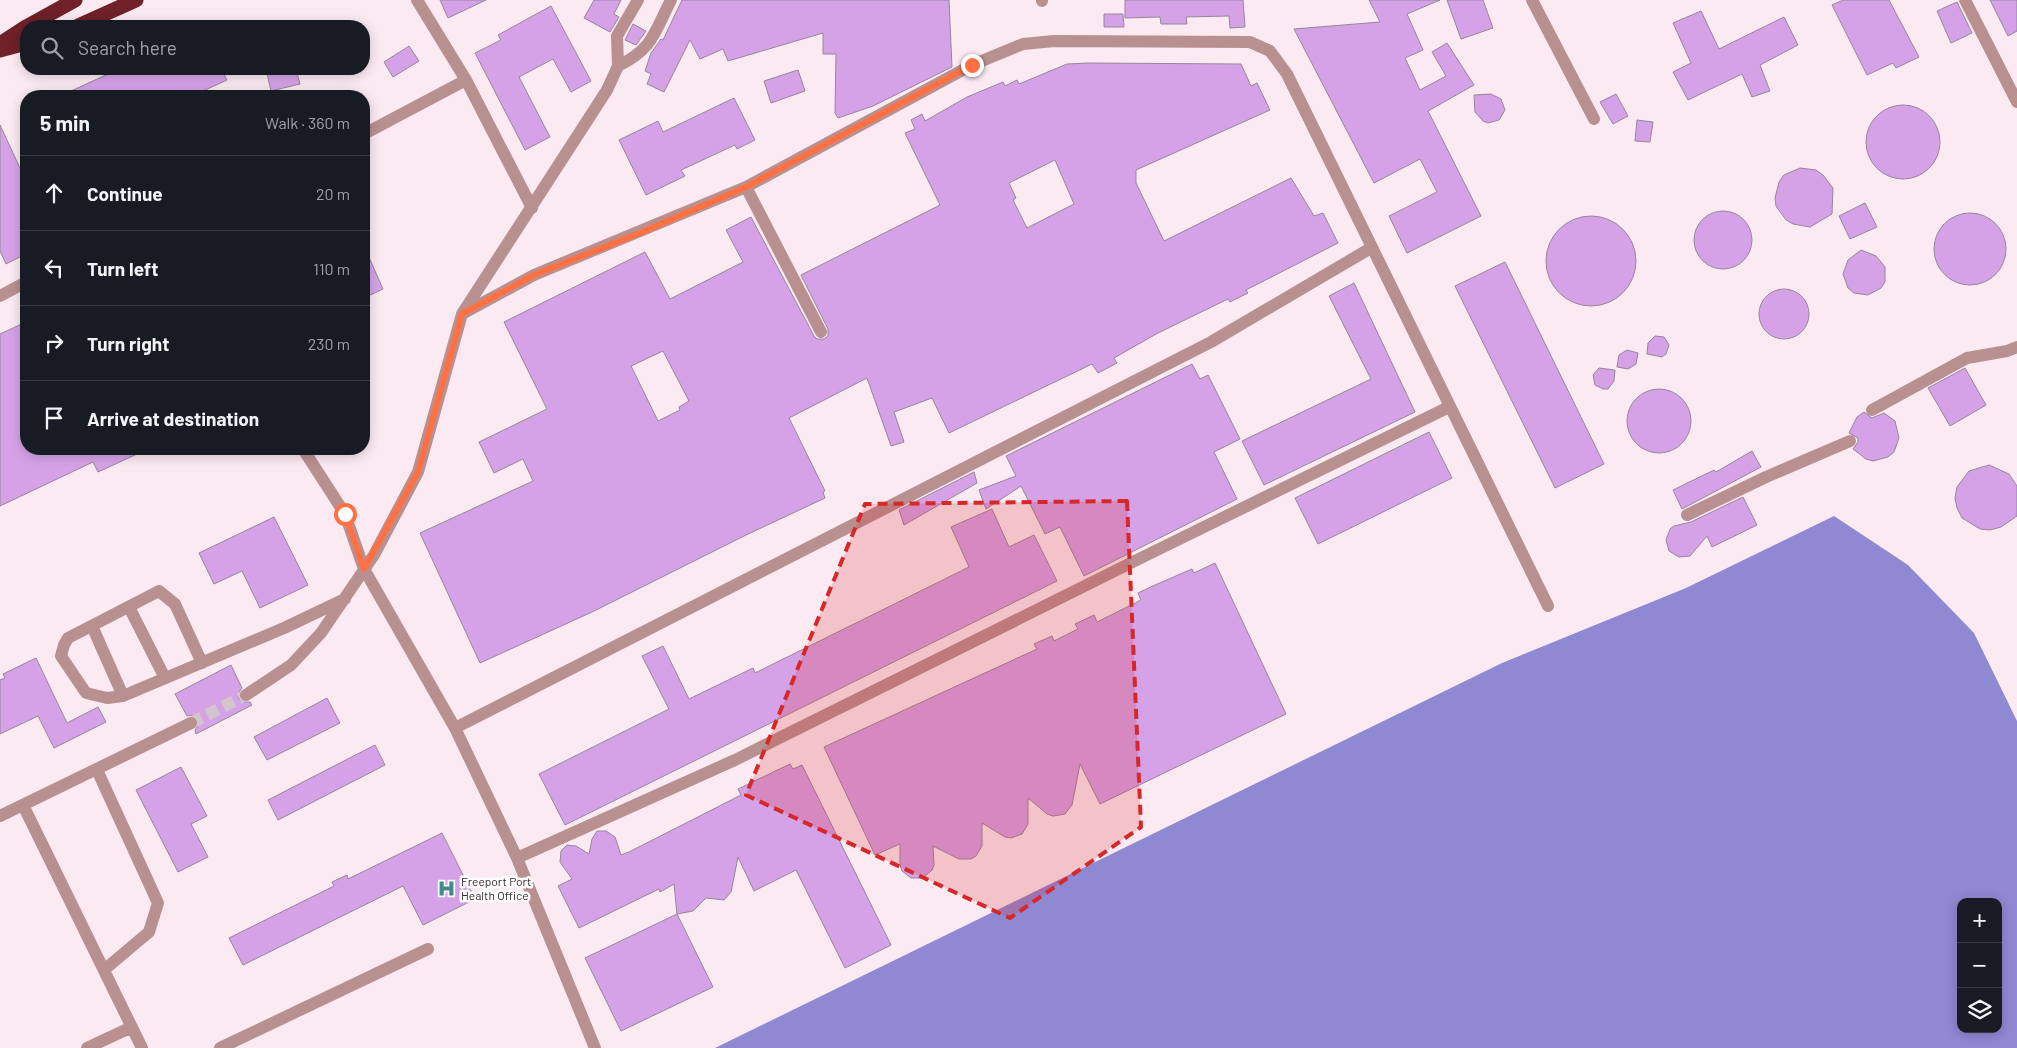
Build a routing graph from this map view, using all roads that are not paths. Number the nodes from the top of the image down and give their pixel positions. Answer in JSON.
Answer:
{"nodes":[{"id":1,"x":75,"y":0,"type":"edge"},
{"id":2,"x":136,"y":0,"type":"edge"},
{"id":3,"x":417,"y":0,"type":"edge"},
{"id":4,"x":638,"y":0,"type":"edge"},
{"id":5,"x":671,"y":0,"type":"edge"},
{"id":6,"x":1532,"y":0,"type":"edge"},
{"id":7,"x":1965,"y":0,"type":"edge"},
{"id":8,"x":39,"y":20,"type":"edge"},
{"id":9,"x":91,"y":20,"type":"edge"},
{"id":10,"x":20,"y":31,"type":"edge"},
{"id":11,"x":0,"y":44,"type":"edge"},
{"id":12,"x":20,"y":45,"type":"edge"},
{"id":13,"x":0,"y":50,"type":"edge"},
{"id":14,"x":618,"y":66,"type":"junction"},
{"id":15,"x":466,"y":80,"type":"junction"},
{"id":16,"x":2017,"y":102,"type":"edge"},
{"id":17,"x":1594,"y":119,"type":"dead end"},
{"id":18,"x":370,"y":131,"type":"edge"},
{"id":19,"x":746,"y":187,"type":"junction"},
{"id":20,"x":532,"y":208,"type":"junction"},
{"id":21,"x":1370,"y":248,"type":"junction"},
{"id":22,"x":20,"y":285,"type":"edge"},
{"id":23,"x":0,"y":296,"type":"edge"},
{"id":24,"x":462,"y":314,"type":"junction"},
{"id":25,"x":822,"y":332,"type":"dead end"},
{"id":26,"x":2017,"y":347,"type":"edge"},
{"id":27,"x":1449,"y":407,"type":"junction"},
{"id":28,"x":1872,"y":410,"type":"dead end"},
{"id":29,"x":1850,"y":441,"type":"dead end"},
{"id":30,"x":307,"y":455,"type":"edge"},
{"id":31,"x":1687,"y":515,"type":"dead end"},
{"id":32,"x":364,"y":569,"type":"junction"},
{"id":33,"x":345,"y":599,"type":"junction"},
{"id":34,"x":1548,"y":606,"type":"dead end"},
{"id":35,"x":128,"y":607,"type":"junction"},
{"id":36,"x":92,"y":626,"type":"junction"},
{"id":37,"x":202,"y":663,"type":"junction"},
{"id":38,"x":165,"y":678,"type":"junction"},
{"id":39,"x":123,"y":696,"type":"junction"},
{"id":40,"x":246,"y":696,"type":"tunnel mouth"},
{"id":41,"x":191,"y":723,"type":"tunnel mouth"},
{"id":42,"x":455,"y":728,"type":"junction"},
{"id":43,"x":97,"y":770,"type":"junction"},
{"id":44,"x":23,"y":805,"type":"junction"},
{"id":45,"x":0,"y":816,"type":"edge"},
{"id":46,"x":517,"y":858,"type":"junction"},
{"id":47,"x":428,"y":949,"type":"dead end"},
{"id":48,"x":104,"y":970,"type":"junction"},
{"id":49,"x":132,"y":1027,"type":"junction"},
{"id":50,"x":87,"y":1048,"type":"edge"},
{"id":51,"x":142,"y":1048,"type":"edge"},
{"id":52,"x":220,"y":1048,"type":"edge"},
{"id":53,"x":595,"y":1048,"type":"edge"}],
"edges":[{"from":1,"to":8,"type":"highway"},
{"from":2,"to":9,"type":"highway"},
{"from":3,"to":15,"type":"street"},
{"from":4,"to":14,"type":"street"},
{"from":5,"to":14,"type":"street"},
{"from":6,"to":17,"type":"street"},
{"from":7,"to":16,"type":"street"},
{"from":10,"to":11,"type":"highway"},
{"from":12,"to":13,"type":"highway"},
{"from":14,"to":20,"type":"street"},
{"from":15,"to":18,"type":"street"},
{"from":15,"to":20,"type":"street"},
{"from":19,"to":21,"type":"street"},
{"from":19,"to":24,"type":"street"},
{"from":19,"to":25,"type":"street"},
{"from":20,"to":24,"type":"street"},
{"from":21,"to":27,"type":"street"},
{"from":21,"to":42,"type":"street"},
{"from":22,"to":23,"type":"street"},
{"from":24,"to":32,"type":"street"},
{"from":26,"to":28,"type":"street"},
{"from":27,"to":34,"type":"street"},
{"from":27,"to":46,"type":"street"},
{"from":29,"to":31,"type":"street"},
{"from":30,"to":32,"type":"street"},
{"from":32,"to":33,"type":"street"},
{"from":32,"to":42,"type":"street"},
{"from":33,"to":37,"type":"street"},
{"from":33,"to":40,"type":"street"},
{"from":35,"to":36,"type":"street"},
{"from":35,"to":37,"type":"street"},
{"from":35,"to":38,"type":"street"},
{"from":36,"to":39,"type":"street"},
{"from":36,"to":39,"type":"street"},
{"from":37,"to":38,"type":"street"},
{"from":38,"to":39,"type":"street"},
{"from":41,"to":43,"type":"street"},
{"from":42,"to":46,"type":"street"},
{"from":43,"to":44,"type":"street"},
{"from":43,"to":48,"type":"street"},
{"from":44,"to":45,"type":"street"},
{"from":44,"to":48,"type":"street"},
{"from":46,"to":53,"type":"street"},
{"from":47,"to":52,"type":"street"},
{"from":48,"to":49,"type":"street"},
{"from":49,"to":50,"type":"street"},
{"from":49,"to":51,"type":"street"}]}
